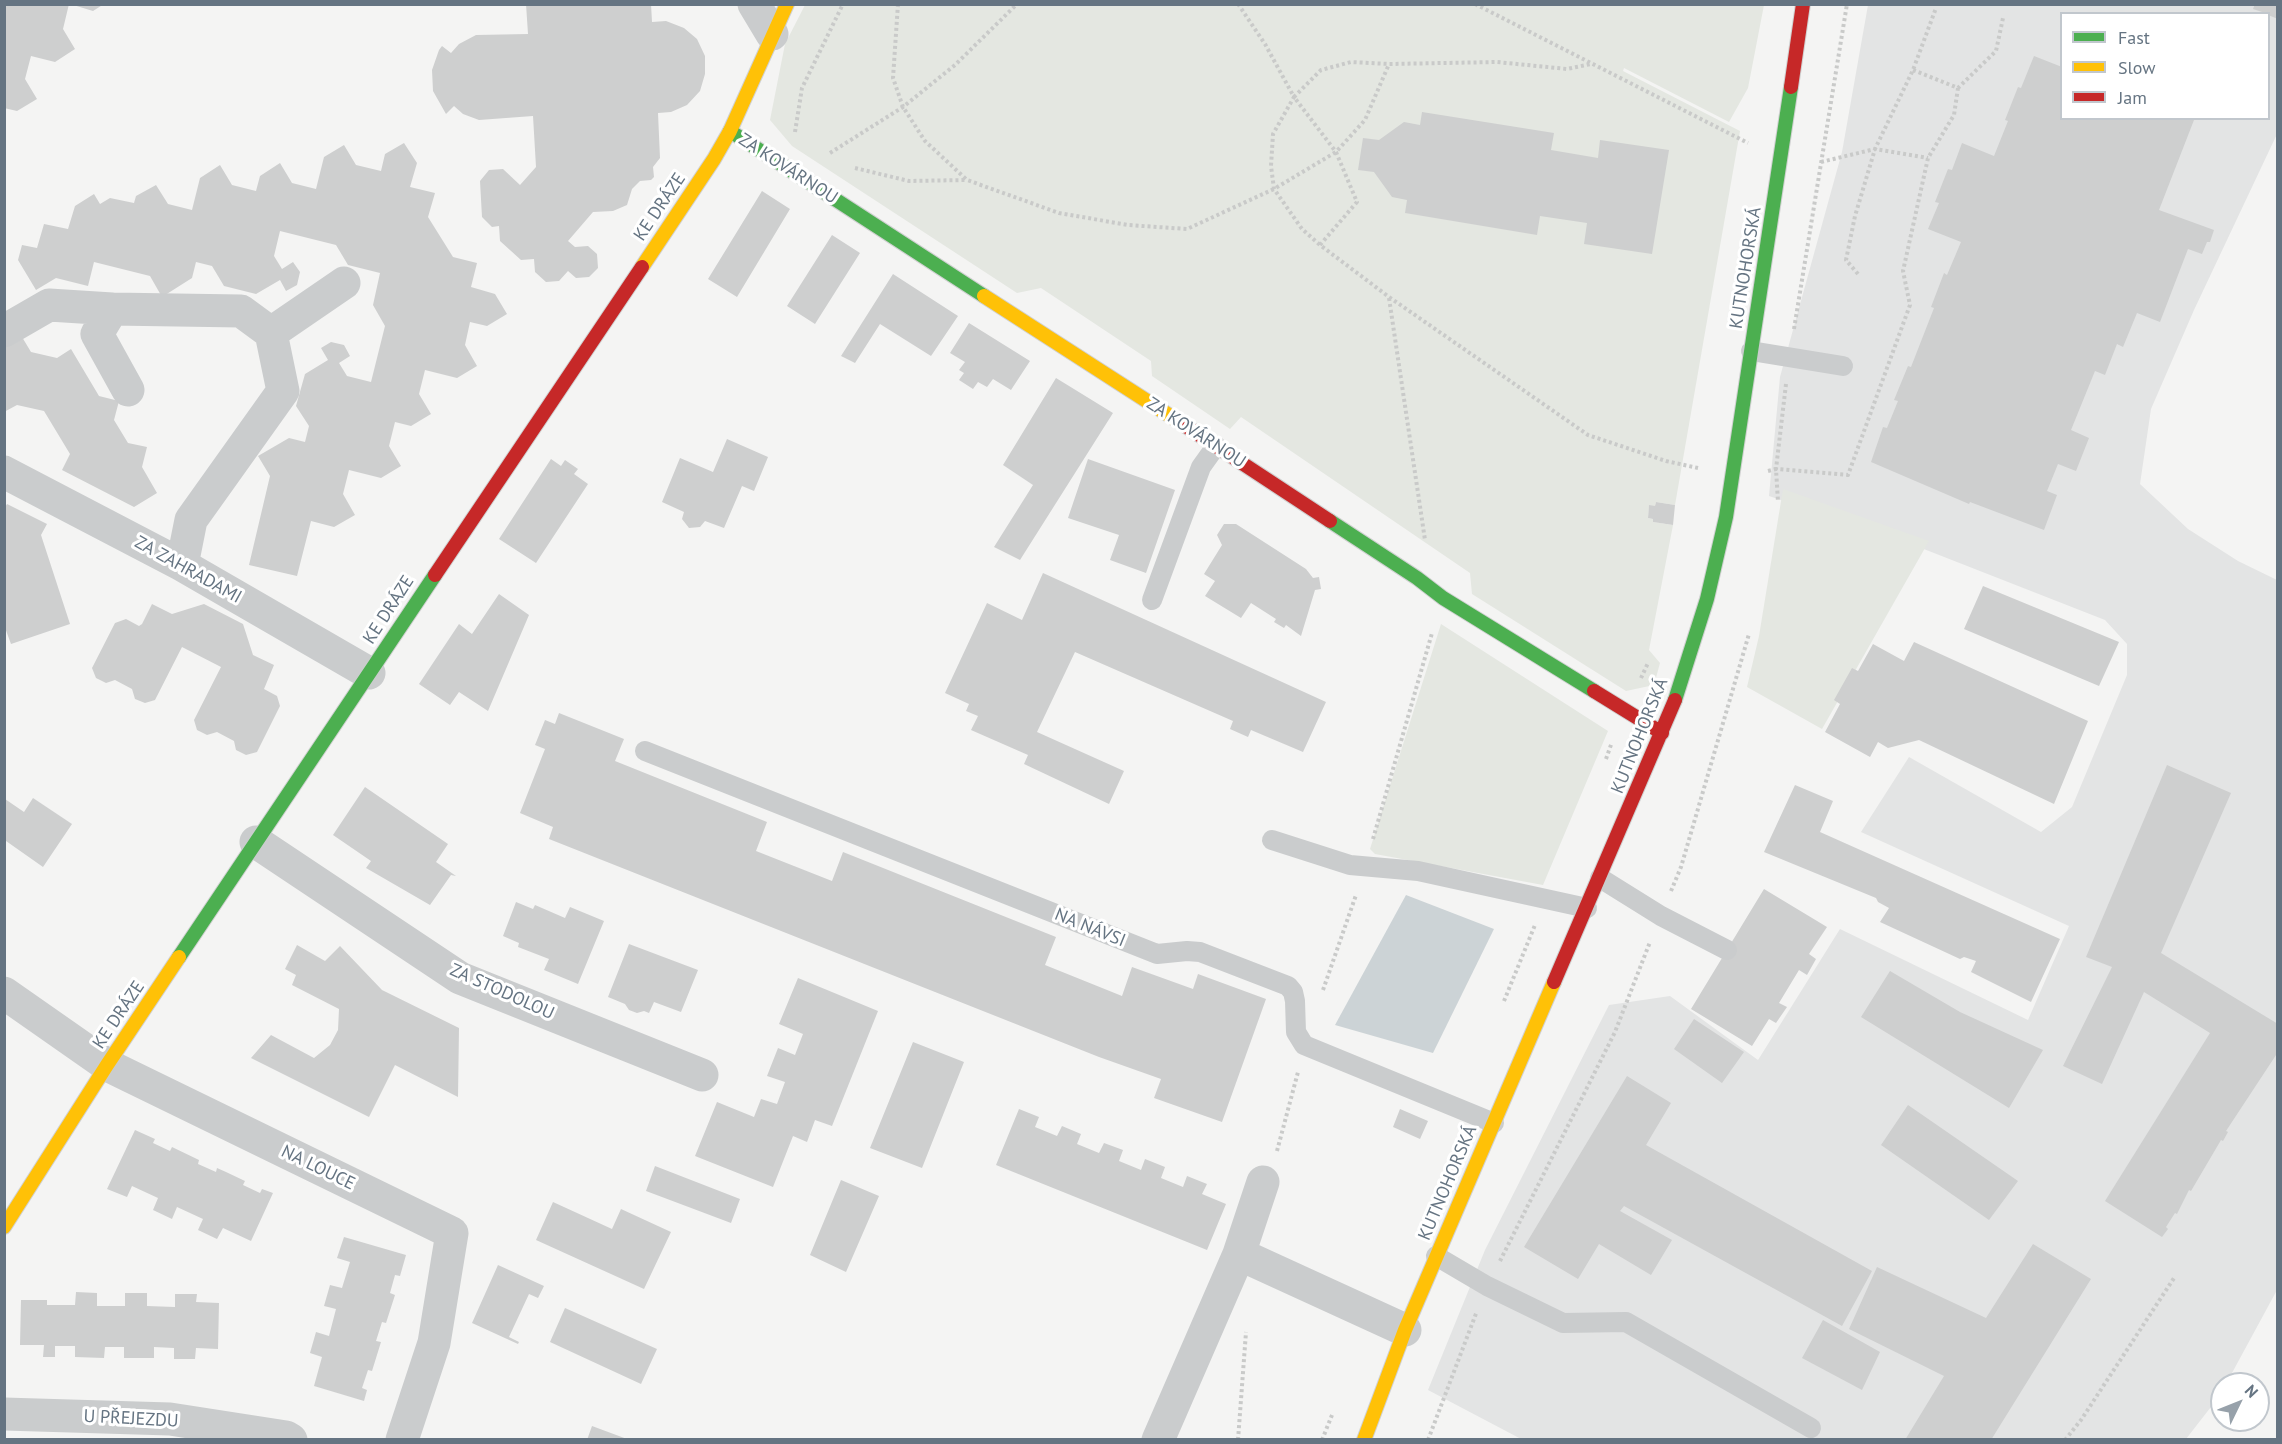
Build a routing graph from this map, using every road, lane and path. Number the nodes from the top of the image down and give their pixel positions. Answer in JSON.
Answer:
{"nodes":[{"id":1,"x":754,"y":4,"type":"edge"},
{"id":2,"x":787,"y":4,"type":"edge"},
{"id":3,"x":843,"y":4,"type":"edge"},
{"id":4,"x":898,"y":4,"type":"edge"},
{"id":5,"x":1017,"y":4,"type":"edge"},
{"id":6,"x":1238,"y":4,"type":"edge"},
{"id":7,"x":1475,"y":4,"type":"edge"},
{"id":8,"x":1803,"y":4,"type":"edge"},
{"id":9,"x":1847,"y":4,"type":"edge"},
{"id":10,"x":1936,"y":8,"type":"dead end"},
{"id":11,"x":2003,"y":18,"type":"dead end"},
{"id":12,"x":772,"y":34,"type":"junction"},
{"id":13,"x":1389,"y":64,"type":"junction"},
{"id":14,"x":1593,"y":64,"type":"junction"},
{"id":15,"x":1913,"y":70,"type":"junction"},
{"id":16,"x":1958,"y":88,"type":"junction"},
{"id":17,"x":1294,"y":97,"type":"junction"},
{"id":18,"x":903,"y":107,"type":"junction"},
{"id":19,"x":1749,"y":130,"type":"dead end"},
{"id":20,"x":730,"y":131,"type":"junction"},
{"id":21,"x":1747,"y":142,"type":"junction"},
{"id":22,"x":804,"y":149,"type":"junction"},
{"id":23,"x":1875,"y":149,"type":"junction"},
{"id":24,"x":1336,"y":152,"type":"junction"},
{"id":25,"x":1745,"y":152,"type":"dead end"},
{"id":26,"x":1928,"y":158,"type":"junction"},
{"id":27,"x":1780,"y":159,"type":"junction"},
{"id":28,"x":1822,"y":162,"type":"junction"},
{"id":29,"x":854,"y":167,"type":"dead end"},
{"id":30,"x":790,"y":170,"type":"junction"},
{"id":31,"x":967,"y":180,"type":"junction"},
{"id":32,"x":1274,"y":189,"type":"junction"},
{"id":33,"x":1320,"y":245,"type":"junction"},
{"id":34,"x":1858,"y":274,"type":"dead end"},
{"id":35,"x":344,"y":283,"type":"dead end"},
{"id":36,"x":1389,"y":297,"type":"junction"},
{"id":37,"x":112,"y":309,"type":"junction"},
{"id":38,"x":4,"y":331,"type":"edge"},
{"id":39,"x":271,"y":333,"type":"junction"},
{"id":40,"x":1751,"y":351,"type":"junction"},
{"id":41,"x":1789,"y":357,"type":"junction"},
{"id":42,"x":1843,"y":366,"type":"dead end"},
{"id":43,"x":128,"y":390,"type":"dead end"},
{"id":44,"x":1216,"y":446,"type":"junction"},
{"id":45,"x":1699,"y":458,"type":"dead end"},
{"id":46,"x":1697,"y":468,"type":"junction"},
{"id":47,"x":4,"y":472,"type":"edge"},
{"id":48,"x":1733,"y":476,"type":"junction"},
{"id":49,"x":1695,"y":479,"type":"dead end"},
{"id":50,"x":182,"y":565,"type":"junction"},
{"id":51,"x":1417,"y":578,"type":"junction"},
{"id":52,"x":1152,"y":600,"type":"dead end"},
{"id":53,"x":1749,"y":634,"type":"dead end"},
{"id":54,"x":1649,"y":661,"type":"dead end"},
{"id":55,"x":369,"y":673,"type":"junction"},
{"id":56,"x":1626,"y":712,"type":"junction"},
{"id":57,"x":1662,"y":733,"type":"junction"},
{"id":58,"x":645,"y":751,"type":"dead end"},
{"id":59,"x":1272,"y":840,"type":"dead end"},
{"id":60,"x":256,"y":842,"type":"junction"},
{"id":61,"x":1600,"y":878,"type":"junction"},
{"id":62,"x":1587,"y":908,"type":"junction"},
{"id":63,"x":1661,"y":916,"type":"junction"},
{"id":64,"x":1727,"y":950,"type":"dead end"},
{"id":65,"x":4,"y":993,"type":"edge"},
{"id":66,"x":107,"y":1065,"type":"junction"},
{"id":67,"x":702,"y":1075,"type":"dead end"},
{"id":68,"x":1494,"y":1122,"type":"junction"},
{"id":69,"x":1263,"y":1182,"type":"dead end"},
{"id":70,"x":4,"y":1227,"type":"edge"},
{"id":71,"x":1239,"y":1254,"type":"junction"},
{"id":72,"x":1436,"y":1256,"type":"junction"},
{"id":73,"x":2174,"y":1278,"type":"dead end"},
{"id":74,"x":1487,"y":1286,"type":"junction"},
{"id":75,"x":1246,"y":1327,"type":"dead end"},
{"id":76,"x":1405,"y":1329,"type":"junction"},
{"id":77,"x":4,"y":1414,"type":"edge"},
{"id":78,"x":1811,"y":1428,"type":"dead end"},
{"id":79,"x":291,"y":1440,"type":"edge"},
{"id":80,"x":402,"y":1440,"type":"edge"},
{"id":81,"x":1158,"y":1440,"type":"edge"},
{"id":82,"x":1238,"y":1440,"type":"edge"},
{"id":83,"x":1365,"y":1440,"type":"edge"},
{"id":84,"x":1428,"y":1440,"type":"edge"},
{"id":85,"x":2065,"y":1440,"type":"edge"}],
"edges":[{"from":1,"to":12,"type":"street"},
{"from":2,"to":12,"type":"street","name":"KE DRÁZE"},
{"from":3,"to":22,"type":"path"},
{"from":4,"to":18,"type":"path"},
{"from":5,"to":18,"type":"path"},
{"from":6,"to":17,"type":"path"},
{"from":7,"to":14,"type":"path"},
{"from":8,"to":27,"type":"street","name":"KUTNOHORSKÁ"},
{"from":9,"to":28,"type":"path"},
{"from":10,"to":15,"type":"path"},
{"from":11,"to":16,"type":"path"},
{"from":12,"to":20,"type":"street","name":"KE DRÁZE"},
{"from":13,"to":14,"type":"path"},
{"from":13,"to":17,"type":"path"},
{"from":13,"to":24,"type":"path"},
{"from":14,"to":21,"type":"path"},
{"from":15,"to":16,"type":"path"},
{"from":15,"to":23,"type":"path"},
{"from":16,"to":26,"type":"path"},
{"from":17,"to":24,"type":"path"},
{"from":17,"to":32,"type":"path"},
{"from":18,"to":22,"type":"path"},
{"from":18,"to":31,"type":"path"},
{"from":19,"to":21,"type":"path"},
{"from":20,"to":30,"type":"street","name":"ZA KOVÁRNOU"},
{"from":20,"to":55,"type":"street","name":"KE DRÁZE"},
{"from":21,"to":25,"type":"path"},
{"from":21,"to":27,"type":"path"},
{"from":22,"to":30,"type":"path"},
{"from":23,"to":26,"type":"path"},
{"from":23,"to":28,"type":"path"},
{"from":23,"to":34,"type":"path"},
{"from":24,"to":32,"type":"path"},
{"from":24,"to":33,"type":"path"},
{"from":26,"to":41,"type":"path"},
{"from":27,"to":40,"type":"street","name":"KUTNOHORSKÁ"},
{"from":28,"to":41,"type":"path"},
{"from":29,"to":31,"type":"path"},
{"from":30,"to":44,"type":"street","name":"ZA KOVÁRNOU"},
{"from":31,"to":32,"type":"path"},
{"from":32,"to":33,"type":"path"},
{"from":33,"to":36,"type":"path"},
{"from":35,"to":39,"type":"street"},
{"from":36,"to":46,"type":"path"},
{"from":36,"to":51,"type":"path"},
{"from":37,"to":38,"type":"street"},
{"from":37,"to":39,"type":"street"},
{"from":37,"to":43,"type":"street"},
{"from":39,"to":50,"type":"street"},
{"from":40,"to":41,"type":"lane"},
{"from":40,"to":48,"type":"street","name":"KUTNOHORSKÁ"},
{"from":41,"to":42,"type":"lane"},
{"from":44,"to":51,"type":"street","name":"ZA KOVÁRNOU"},
{"from":44,"to":52,"type":"lane"},
{"from":45,"to":46,"type":"path"},
{"from":46,"to":48,"type":"path"},
{"from":46,"to":49,"type":"path"},
{"from":47,"to":50,"type":"street","name":"ZA ZAHRADAMI"},
{"from":48,"to":57,"type":"street","name":"KUTNOHORSKÁ"},
{"from":50,"to":55,"type":"street","name":"ZA ZAHRADAMI"},
{"from":51,"to":56,"type":"street","name":"ZA KOVÁRNOU"},
{"from":53,"to":63,"type":"path"},
{"from":54,"to":56,"type":"path"},
{"from":55,"to":60,"type":"street","name":"KE DRÁZE"},
{"from":56,"to":57,"type":"street","name":"ZA KOVÁRNOU"},
{"from":57,"to":61,"type":"street","name":"KUTNOHORSKÁ"},
{"from":58,"to":68,"type":"lane","name":"NA NÁVSI"},
{"from":59,"to":62,"type":"lane"},
{"from":60,"to":66,"type":"street","name":"KE DRÁZE"},
{"from":60,"to":67,"type":"street","name":"ZA STODOLOU"},
{"from":61,"to":62,"type":"street","name":"KUTNOHORSKÁ"},
{"from":61,"to":63,"type":"lane"},
{"from":62,"to":68,"type":"street","name":"KUTNOHORSKÁ"},
{"from":63,"to":64,"type":"lane"},
{"from":63,"to":74,"type":"path"},
{"from":65,"to":66,"type":"street","name":"NA LOUCE"},
{"from":66,"to":70,"type":"street","name":"KE DRÁZE"},
{"from":66,"to":80,"type":"street","name":"NA LOUCE"},
{"from":68,"to":72,"type":"street","name":"KUTNOHORSKÁ"},
{"from":69,"to":71,"type":"street"},
{"from":71,"to":76,"type":"street"},
{"from":71,"to":81,"type":"street"},
{"from":72,"to":74,"type":"lane"},
{"from":72,"to":76,"type":"street","name":"KUTNOHORSKÁ"},
{"from":73,"to":85,"type":"path"},
{"from":74,"to":78,"type":"lane"},
{"from":74,"to":84,"type":"path"},
{"from":75,"to":82,"type":"path"},
{"from":76,"to":83,"type":"street","name":"KUTNOHORSKÁ"},
{"from":77,"to":79,"type":"street","name":"U PŘEJEZDU"}]}
